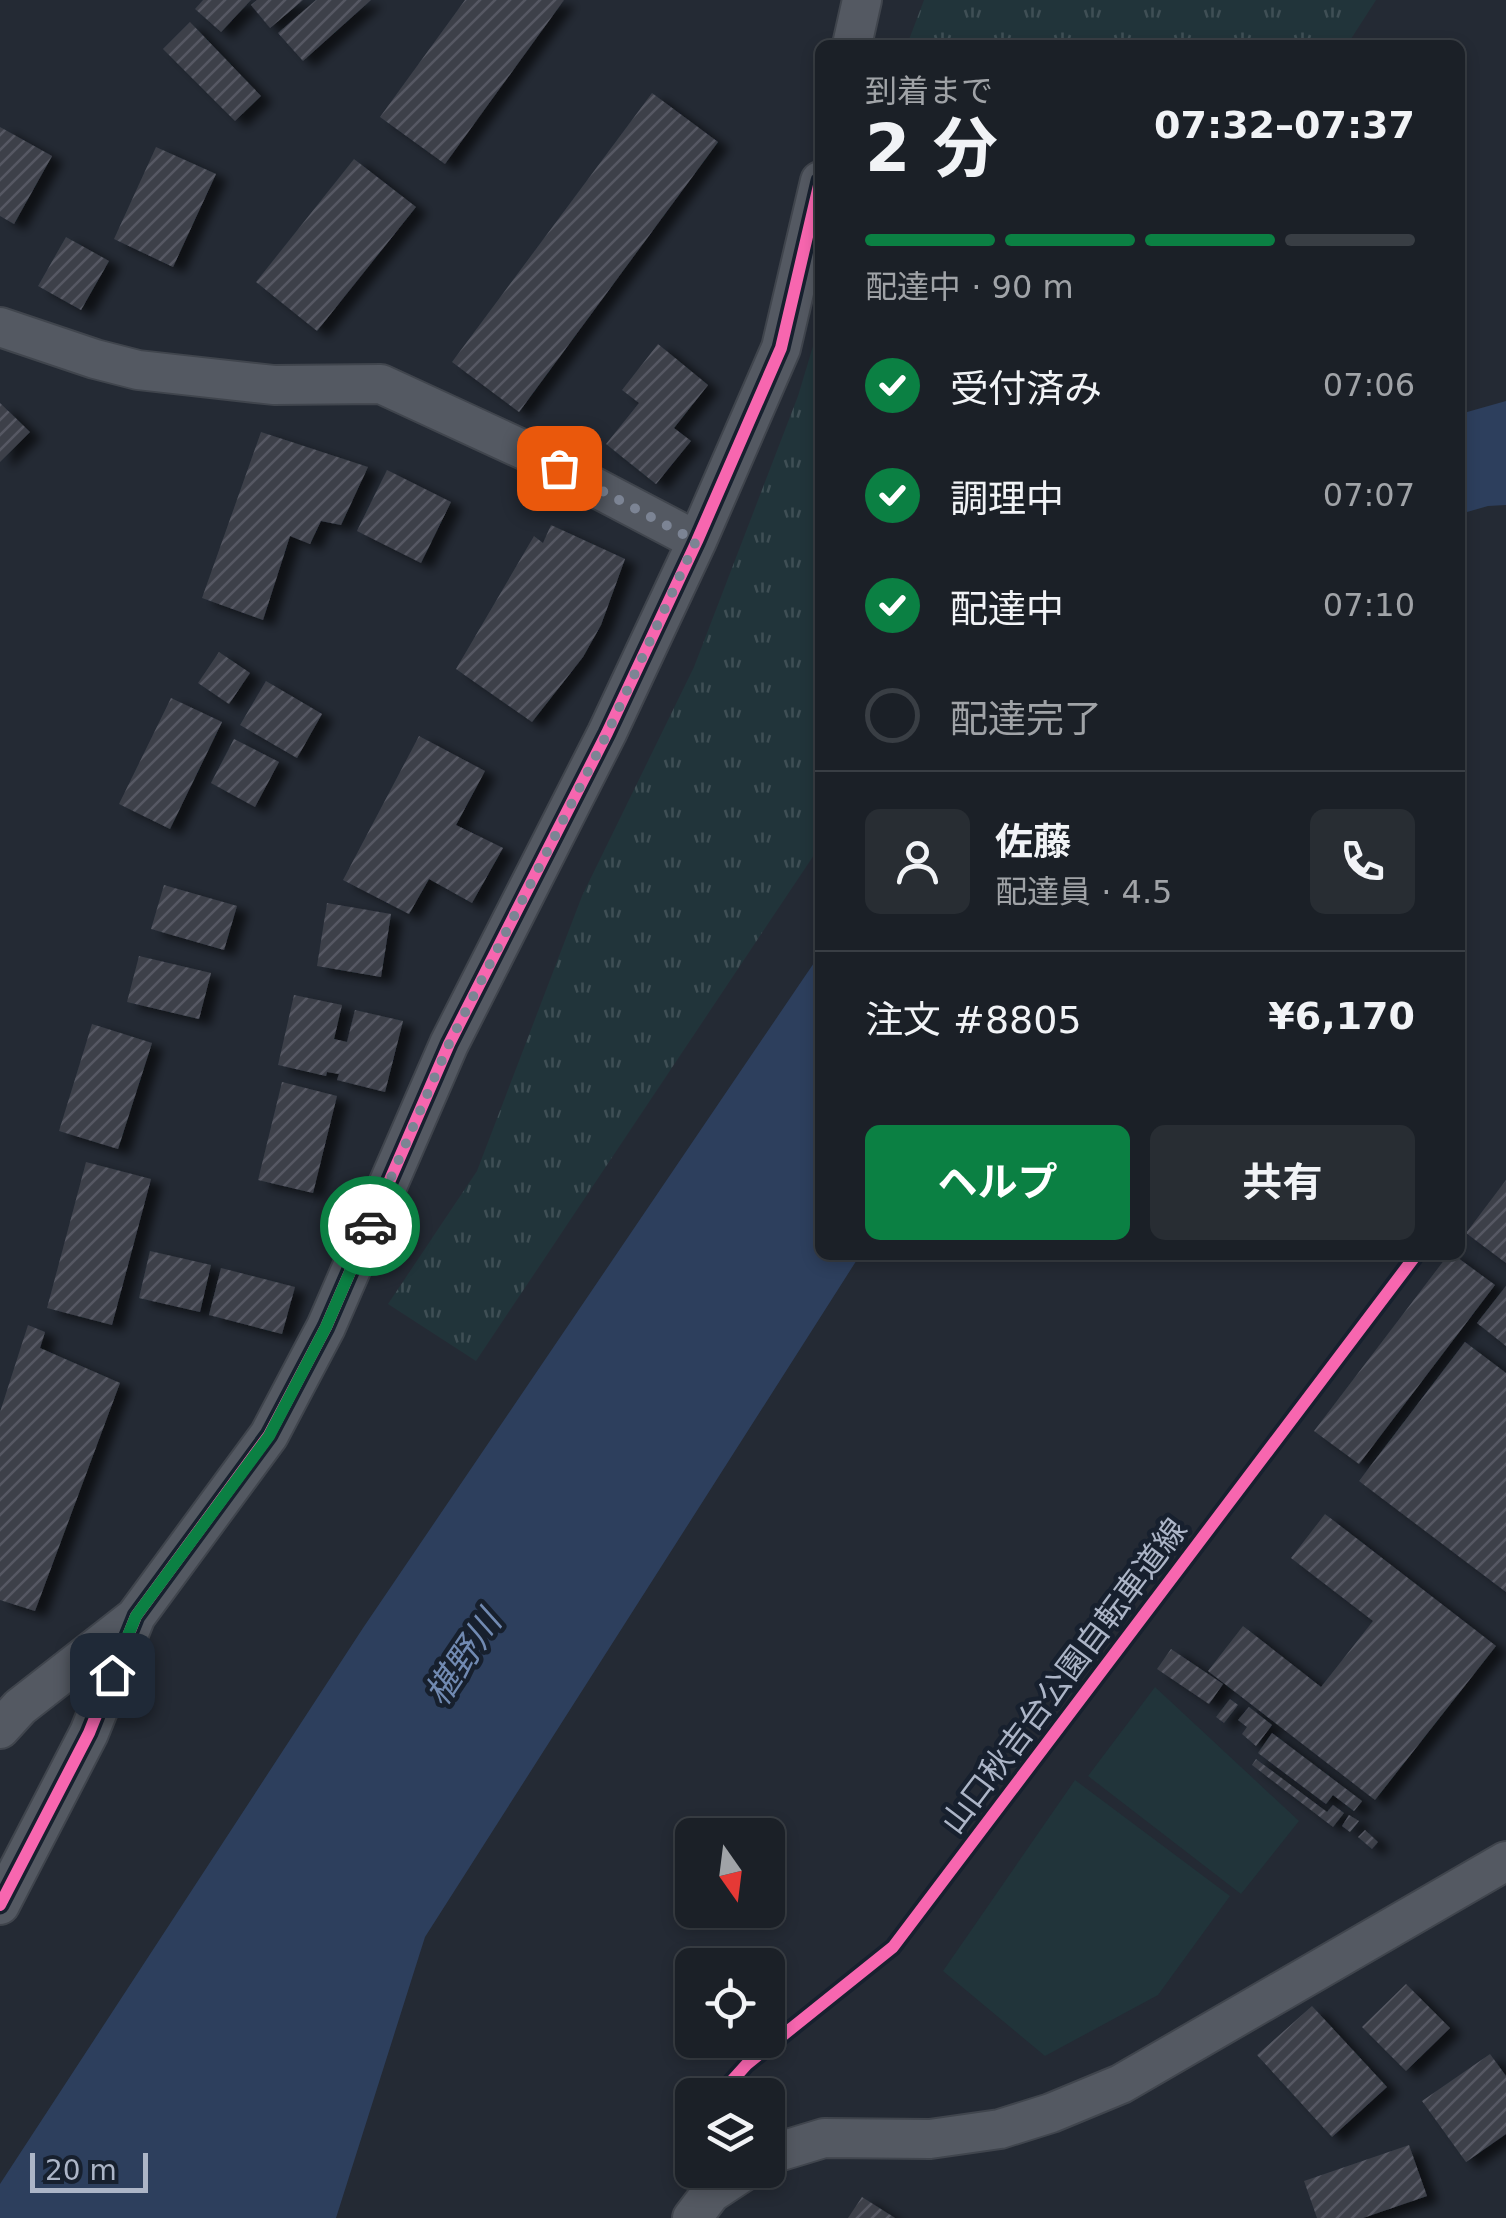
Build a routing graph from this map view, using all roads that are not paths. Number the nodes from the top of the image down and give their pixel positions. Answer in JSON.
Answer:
{"nodes":[{"id":1,"x":862,"y":0,"type":"edge"},
{"id":2,"x":853,"y":40,"type":"edge"},
{"id":3,"x":815,"y":202,"type":"edge"},
{"id":4,"x":0,"y":327,"type":"edge"},
{"id":5,"x":696,"y":541,"type":"junction"},
{"id":6,"x":136,"y":1616,"type":"junction"},
{"id":7,"x":0,"y":1729,"type":"edge"},
{"id":8,"x":1506,"y":1861,"type":"edge"},
{"id":9,"x":0,"y":1906,"type":"edge"},
{"id":10,"x":785,"y":2151,"type":"edge"},
{"id":11,"x":719,"y":2188,"type":"edge"},
{"id":12,"x":692,"y":2218,"type":"edge"}],
"edges":[{"from":1,"to":2,"type":"street"},
{"from":3,"to":5,"type":"street"},
{"from":4,"to":5,"type":"street"},
{"from":5,"to":6,"type":"street"},
{"from":6,"to":7,"type":"street"},
{"from":6,"to":9,"type":"street"},
{"from":8,"to":10,"type":"street"},
{"from":11,"to":12,"type":"street"}]}
